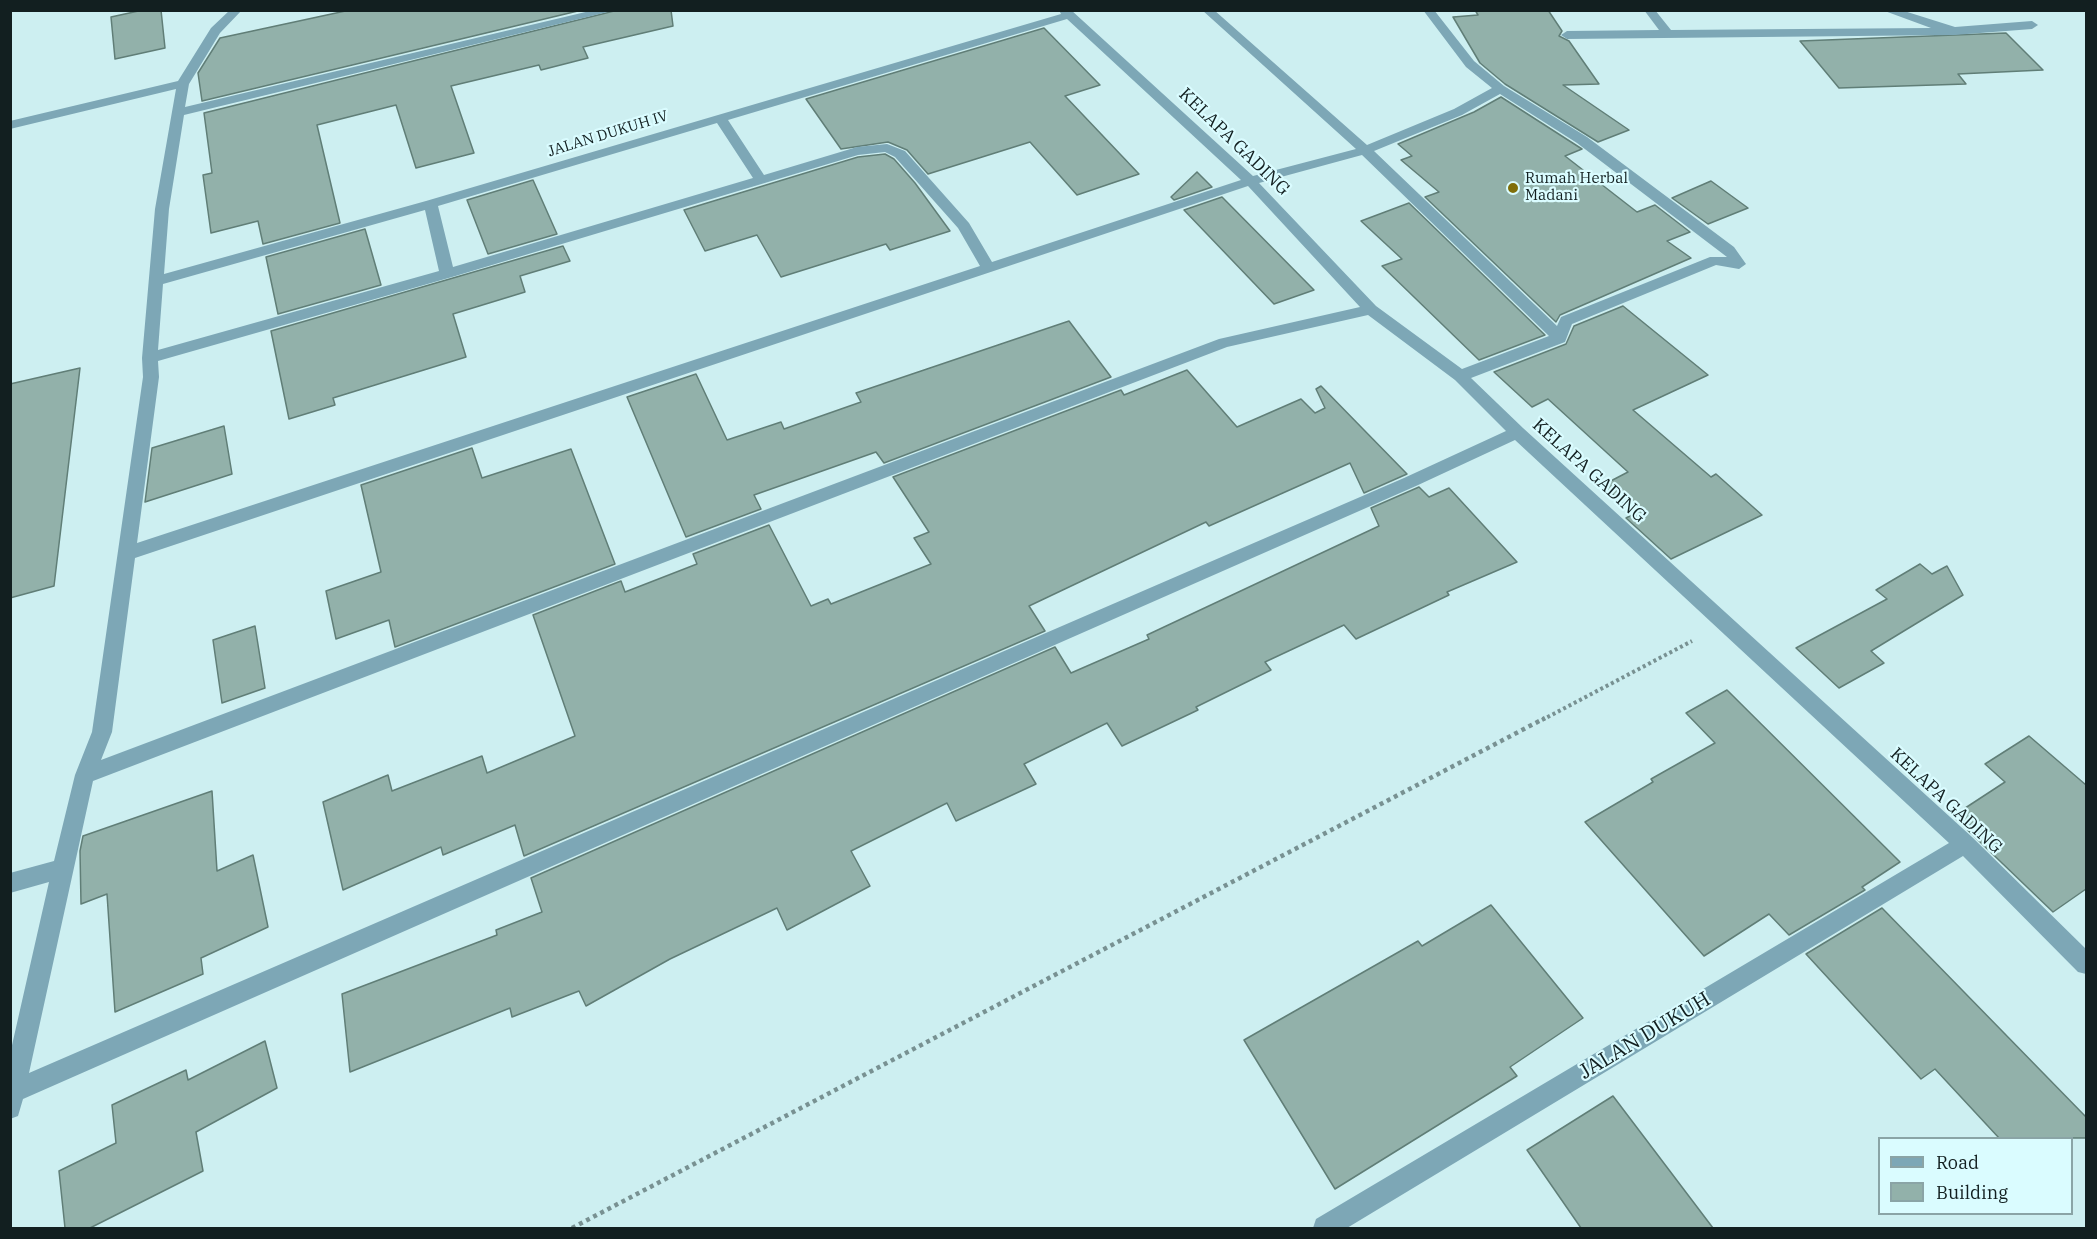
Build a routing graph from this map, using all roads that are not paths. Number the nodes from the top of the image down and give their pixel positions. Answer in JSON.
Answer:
{"nodes":[{"id":1,"x":237,"y":10,"type":"edge"},
{"id":2,"x":611,"y":10,"type":"edge"},
{"id":3,"x":1206,"y":10,"type":"edge"},
{"id":4,"x":1428,"y":10,"type":"edge"},
{"id":5,"x":1649,"y":10,"type":"edge"},
{"id":6,"x":1887,"y":10,"type":"edge"},
{"id":7,"x":1066,"y":13,"type":"edge"},
{"id":8,"x":2032,"y":25,"type":"dead end"},
{"id":9,"x":1954,"y":31,"type":"junction"},
{"id":10,"x":1668,"y":34,"type":"junction"},
{"id":11,"x":1567,"y":35,"type":"dead end"},
{"id":12,"x":183,"y":84,"type":"junction"},
{"id":13,"x":1500,"y":88,"type":"junction"},
{"id":14,"x":178,"y":113,"type":"junction"},
{"id":15,"x":720,"y":118,"type":"junction"},
{"id":16,"x":10,"y":125,"type":"edge"},
{"id":17,"x":1365,"y":150,"type":"junction"},
{"id":18,"x":761,"y":180,"type":"junction"},
{"id":19,"x":1250,"y":181,"type":"junction"},
{"id":20,"x":431,"y":204,"type":"junction"},
{"id":21,"x":989,"y":269,"type":"junction"},
{"id":22,"x":447,"y":274,"type":"junction"},
{"id":23,"x":156,"y":281,"type":"junction"},
{"id":24,"x":1371,"y":309,"type":"junction"},
{"id":25,"x":1560,"y":338,"type":"junction"},
{"id":26,"x":150,"y":358,"type":"junction"},
{"id":27,"x":1460,"y":376,"type":"junction"},
{"id":28,"x":1517,"y":432,"type":"junction"},
{"id":29,"x":125,"y":554,"type":"junction"},
{"id":30,"x":85,"y":775,"type":"junction"},
{"id":31,"x":1965,"y":844,"type":"junction"},
{"id":32,"x":62,"y":868,"type":"junction"},
{"id":33,"x":10,"y":883,"type":"edge"},
{"id":34,"x":2086,"y":964,"type":"edge"},
{"id":35,"x":13,"y":1099,"type":"edge"},
{"id":36,"x":1325,"y":1228,"type":"edge"}],
"edges":[{"from":1,"to":12,"type":"street"},
{"from":2,"to":14,"type":"street"},
{"from":3,"to":17,"type":"street"},
{"from":4,"to":13,"type":"street"},
{"from":5,"to":10,"type":"street"},
{"from":6,"to":9,"type":"street"},
{"from":7,"to":15,"type":"street","name":"JALAN DUKUH IV"},
{"from":7,"to":19,"type":"street","name":"KELAPA GADING"},
{"from":8,"to":9,"type":"street"},
{"from":9,"to":10,"type":"street"},
{"from":10,"to":11,"type":"street"},
{"from":12,"to":14,"type":"street"},
{"from":12,"to":16,"type":"street"},
{"from":13,"to":17,"type":"street"},
{"from":13,"to":25,"type":"street"},
{"from":14,"to":23,"type":"street"},
{"from":15,"to":18,"type":"street"},
{"from":15,"to":20,"type":"street","name":"JALAN DUKUH IV"},
{"from":17,"to":19,"type":"street"},
{"from":17,"to":25,"type":"street"},
{"from":18,"to":21,"type":"street"},
{"from":18,"to":22,"type":"street"},
{"from":19,"to":21,"type":"street"},
{"from":19,"to":24,"type":"street","name":"KELAPA GADING"},
{"from":20,"to":22,"type":"street"},
{"from":20,"to":23,"type":"street","name":"JALAN DUKUH IV"},
{"from":21,"to":29,"type":"street"},
{"from":22,"to":26,"type":"street"},
{"from":23,"to":26,"type":"street"},
{"from":24,"to":27,"type":"street","name":"KELAPA GADING"},
{"from":24,"to":30,"type":"street"},
{"from":25,"to":27,"type":"street"},
{"from":26,"to":29,"type":"street"},
{"from":27,"to":28,"type":"street","name":"KELAPA GADING"},
{"from":28,"to":31,"type":"street","name":"KELAPA GADING"},
{"from":28,"to":35,"type":"street"},
{"from":29,"to":30,"type":"street"},
{"from":30,"to":32,"type":"street"},
{"from":31,"to":34,"type":"street","name":"KELAPA GADING"},
{"from":31,"to":36,"type":"street","name":"JALAN DUKUH"},
{"from":32,"to":33,"type":"street"},
{"from":32,"to":35,"type":"street"}]}
